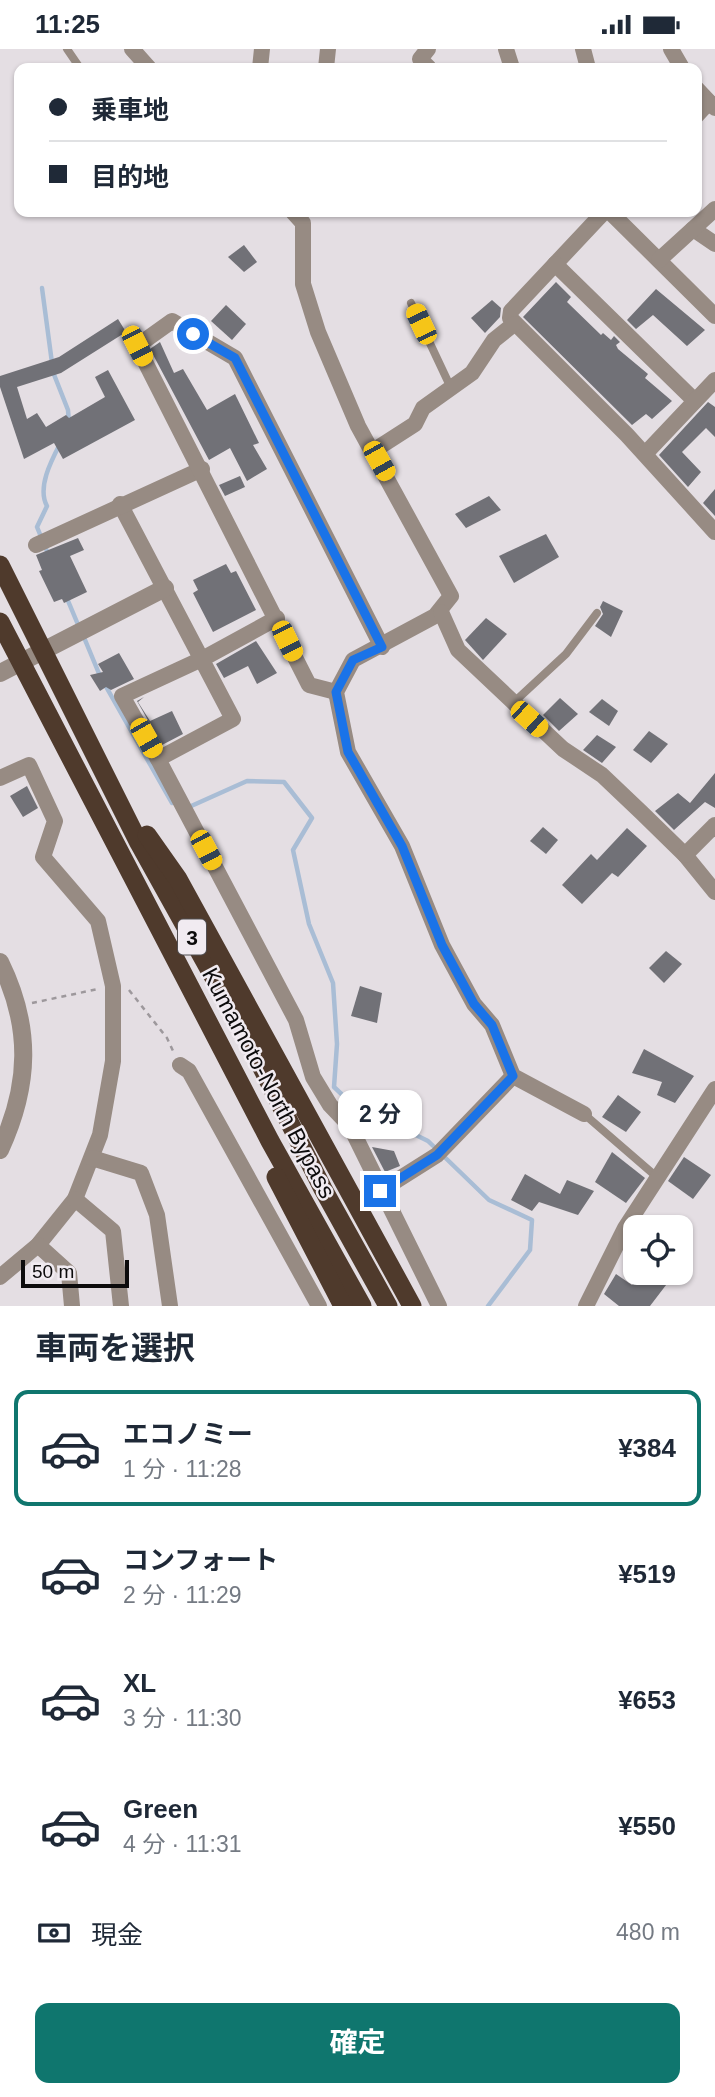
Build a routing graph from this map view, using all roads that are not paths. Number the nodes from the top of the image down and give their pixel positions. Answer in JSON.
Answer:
{"nodes":[{"id":1,"x":132,"y":49,"type":"edge"},
{"id":2,"x":428,"y":49,"type":"edge"},
{"id":3,"x":145,"y":63,"type":"edge"},
{"id":4,"x":424,"y":63,"type":"edge"},
{"id":5,"x":715,"y":209,"type":"edge"},
{"id":6,"x":298,"y":217,"type":"edge"},
{"id":7,"x":602,"y":217,"type":"edge"},
{"id":8,"x":612,"y":217,"type":"edge"},
{"id":9,"x":693,"y":229,"type":"junction"},
{"id":10,"x":715,"y":244,"type":"edge"},
{"id":11,"x":659,"y":260,"type":"junction"},
{"id":12,"x":555,"y":264,"type":"junction"},
{"id":13,"x":411,"y":303,"type":"dead end"},
{"id":14,"x":715,"y":316,"type":"edge"},
{"id":15,"x":514,"y":324,"type":"junction"},
{"id":16,"x":715,"y":380,"type":"edge"},
{"id":17,"x":451,"y":388,"type":"junction"},
{"id":18,"x":695,"y":401,"type":"junction"},
{"id":19,"x":373,"y":451,"type":"junction"},
{"id":20,"x":645,"y":454,"type":"junction"},
{"id":21,"x":202,"y":469,"type":"junction"},
{"id":22,"x":120,"y":504,"type":"junction"},
{"id":23,"x":715,"y":532,"type":"edge"},
{"id":24,"x":36,"y":545,"type":"dead end"},
{"id":25,"x":0,"y":565,"type":"edge"},
{"id":26,"x":165,"y":588,"type":"junction"},
{"id":27,"x":441,"y":612,"type":"junction"},
{"id":28,"x":597,"y":613,"type":"dead end"},
{"id":29,"x":277,"y":618,"type":"junction"},
{"id":30,"x":0,"y":622,"type":"edge"},
{"id":31,"x":382,"y":647,"type":"junction"},
{"id":32,"x":41,"y":652,"type":"junction"},
{"id":33,"x":204,"y":659,"type":"junction"},
{"id":34,"x":21,"y":662,"type":"junction"},
{"id":35,"x":0,"y":673,"type":"edge"},
{"id":36,"x":336,"y":692,"type":"junction"},
{"id":37,"x":512,"y":704,"type":"junction"},
{"id":38,"x":158,"y":759,"type":"junction"},
{"id":39,"x":0,"y":778,"type":"edge"},
{"id":40,"x":110,"y":783,"type":"junction"},
{"id":41,"x":715,"y":825,"type":"edge"},
{"id":42,"x":685,"y":855,"type":"junction"},
{"id":43,"x":715,"y":892,"type":"edge"},
{"id":44,"x":0,"y":962,"type":"edge"},
{"id":45,"x":215,"y":1035,"type":"junction"},
{"id":46,"x":180,"y":1065,"type":"road end"},
{"id":47,"x":513,"y":1076,"type":"junction"},
{"id":48,"x":715,"y":1089,"type":"edge"},
{"id":49,"x":584,"y":1114,"type":"joint"},
{"id":50,"x":0,"y":1150,"type":"edge"},
{"id":51,"x":92,"y":1158,"type":"junction"},
{"id":52,"x":658,"y":1178,"type":"junction"},
{"id":53,"x":380,"y":1191,"type":"junction"},
{"id":54,"x":75,"y":1199,"type":"junction"},
{"id":55,"x":38,"y":1245,"type":"junction"},
{"id":56,"x":0,"y":1277,"type":"edge"},
{"id":57,"x":72,"y":1306,"type":"edge"},
{"id":58,"x":121,"y":1306,"type":"edge"},
{"id":59,"x":170,"y":1306,"type":"edge"},
{"id":60,"x":320,"y":1306,"type":"edge"},
{"id":61,"x":343,"y":1306,"type":"edge"},
{"id":62,"x":362,"y":1306,"type":"edge"},
{"id":63,"x":388,"y":1306,"type":"edge"},
{"id":64,"x":412,"y":1306,"type":"edge"},
{"id":65,"x":439,"y":1306,"type":"edge"},
{"id":66,"x":586,"y":1306,"type":"edge"}],
"edges":[{"from":1,"to":3,"type":"street"},
{"from":2,"to":4,"type":"street"},
{"from":5,"to":9,"type":"street"},
{"from":6,"to":19,"type":"street"},
{"from":7,"to":12,"type":"street"},
{"from":8,"to":11,"type":"street"},
{"from":9,"to":10,"type":"street"},
{"from":9,"to":11,"type":"street"},
{"from":11,"to":14,"type":"street"},
{"from":12,"to":15,"type":"street"},
{"from":12,"to":18,"type":"street"},
{"from":13,"to":17,"type":"lane"},
{"from":15,"to":17,"type":"street"},
{"from":15,"to":20,"type":"street"},
{"from":16,"to":18,"type":"street"},
{"from":17,"to":19,"type":"street"},
{"from":18,"to":20,"type":"street"},
{"from":19,"to":27,"type":"street"},
{"from":20,"to":23,"type":"street"},
{"from":21,"to":22,"type":"street"},
{"from":21,"to":29,"type":"street"},
{"from":21,"to":31,"type":"street"},
{"from":22,"to":24,"type":"street"},
{"from":22,"to":26,"type":"street"},
{"from":25,"to":32,"type":"highway","name":"Kumamoto-North Bypass","number":"3"},
{"from":26,"to":32,"type":"street"},
{"from":26,"to":33,"type":"street"},
{"from":27,"to":31,"type":"street"},
{"from":27,"to":37,"type":"street"},
{"from":28,"to":37,"type":"lane"},
{"from":29,"to":33,"type":"street"},
{"from":29,"to":36,"type":"street"},
{"from":30,"to":34,"type":"highway","name":"Kumamoto-North Bypass","number":"3"},
{"from":31,"to":36,"type":"street"},
{"from":32,"to":34,"type":"street"},
{"from":32,"to":40,"type":"highway","name":"Kumamoto-North Bypass","number":"3"},
{"from":33,"to":38,"type":"street"},
{"from":33,"to":38,"type":"street"},
{"from":34,"to":35,"type":"street"},
{"from":34,"to":45,"type":"highway","name":"Kumamoto-North Bypass","number":"3"},
{"from":36,"to":47,"type":"street"},
{"from":37,"to":42,"type":"street"},
{"from":38,"to":53,"type":"street"},
{"from":39,"to":51,"type":"street"},
{"from":40,"to":63,"type":"highway","name":"Kumamoto-North Bypass","number":"3"},
{"from":40,"to":64,"type":"highway"},
{"from":41,"to":42,"type":"street"},
{"from":42,"to":43,"type":"street"},
{"from":44,"to":50,"type":"street"},
{"from":45,"to":61,"type":"highway"},
{"from":45,"to":62,"type":"highway","name":"Kumamoto-North Bypass","number":"3"},
{"from":46,"to":60,"type":"street"},
{"from":47,"to":49,"type":"street"},
{"from":47,"to":53,"type":"street"},
{"from":48,"to":52,"type":"street"},
{"from":49,"to":52,"type":"lane"},
{"from":51,"to":54,"type":"street"},
{"from":51,"to":59,"type":"street"},
{"from":52,"to":66,"type":"street"},
{"from":53,"to":65,"type":"street"},
{"from":54,"to":55,"type":"street"},
{"from":54,"to":58,"type":"street"},
{"from":55,"to":56,"type":"street"},
{"from":55,"to":57,"type":"street"}]}
